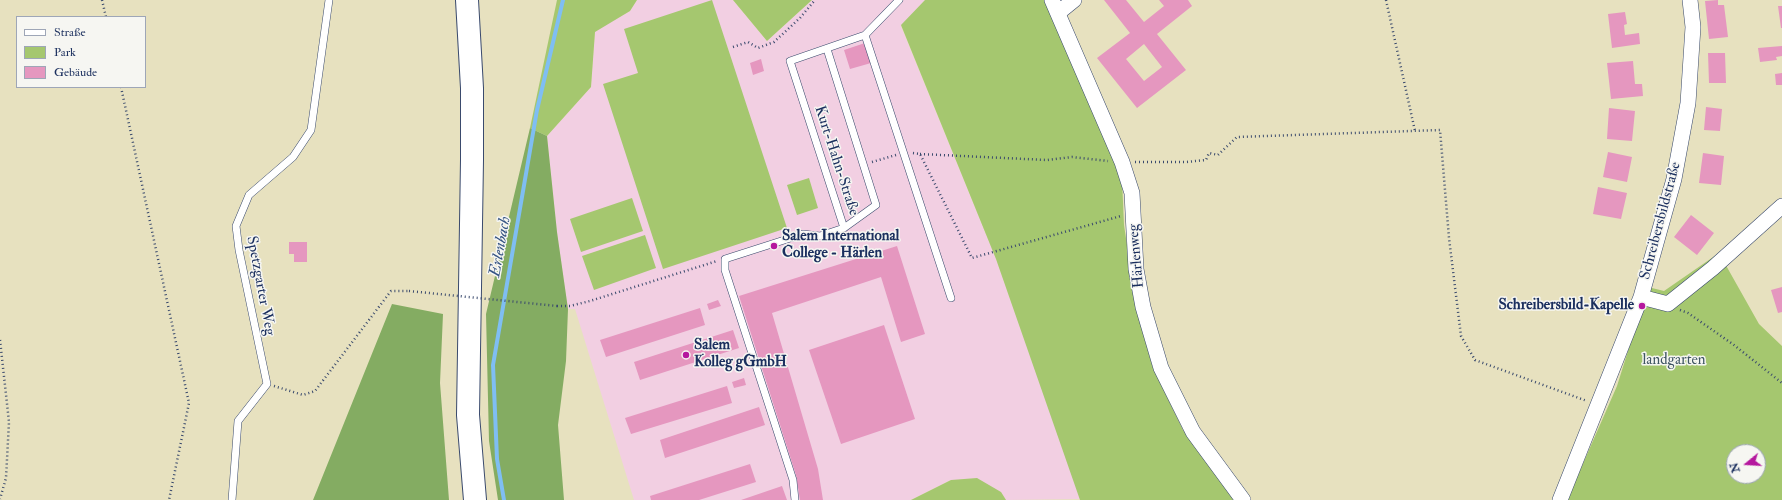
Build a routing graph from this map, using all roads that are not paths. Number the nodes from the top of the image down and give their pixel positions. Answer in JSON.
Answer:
{"nodes":[{"id":1,"x":329,"y":0,"type":"edge"},
{"id":2,"x":468,"y":0,"type":"edge"},
{"id":3,"x":899,"y":0,"type":"edge"},
{"id":4,"x":1074,"y":0,"type":"edge"},
{"id":5,"x":1690,"y":0,"type":"edge"},
{"id":6,"x":1055,"y":7,"type":"edge"},
{"id":7,"x":865,"y":35,"type":"junction"},
{"id":8,"x":827,"y":48,"type":"junction"},
{"id":9,"x":1782,"y":206,"type":"edge"},
{"id":10,"x":844,"y":228,"type":"junction"},
{"id":11,"x":1641,"y":297,"type":"junction"},
{"id":12,"x":951,"y":298,"type":"dead end"},
{"id":13,"x":232,"y":500,"type":"edge"},
{"id":14,"x":475,"y":500,"type":"edge"},
{"id":15,"x":795,"y":500,"type":"edge"},
{"id":16,"x":1243,"y":500,"type":"edge"},
{"id":17,"x":1560,"y":500,"type":"edge"}],
"edges":[{"from":1,"to":13,"type":"lane","name":"Spetzgarter Weg"},
{"from":2,"to":14,"type":"main road"},
{"from":3,"to":7,"type":"lane","name":"Kurt-Hahn-Straße"},
{"from":4,"to":6,"type":"street"},
{"from":5,"to":11,"type":"street","name":"Schreibersbildstraße"},
{"from":6,"to":16,"type":"street","name":"Härlenweg"},
{"from":7,"to":8,"type":"lane","name":"Kurt-Hahn-Straße"},
{"from":7,"to":12,"type":"lane"},
{"from":8,"to":10,"type":"lane","name":"Kurt-Hahn-Straße"},
{"from":8,"to":10,"type":"lane","name":"Kurt-Hahn-Straße"},
{"from":9,"to":11,"type":"street"},
{"from":10,"to":15,"type":"lane"},
{"from":11,"to":17,"type":"street","name":"Schreibersbildstraße"}]}
